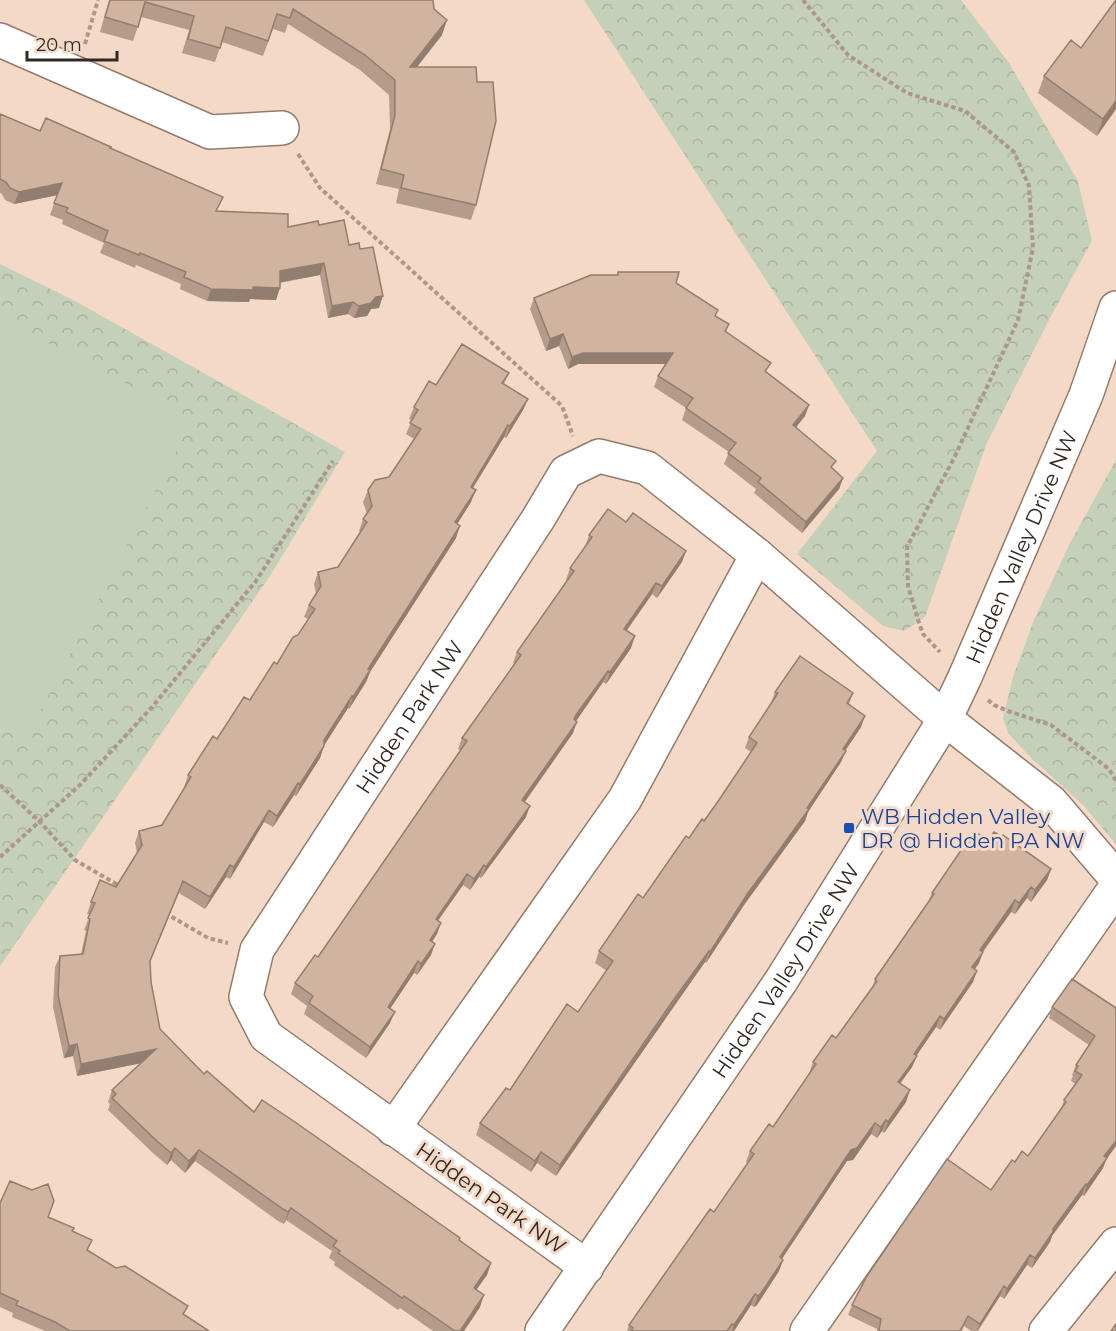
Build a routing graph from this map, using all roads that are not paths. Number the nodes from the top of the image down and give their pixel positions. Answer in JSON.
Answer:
{"nodes":[{"id":1,"x":0,"y":40,"type":"edge"},
{"id":2,"x":282,"y":128,"type":"road end"},
{"id":3,"x":1116,"y":308,"type":"edge"},
{"id":4,"x":1116,"y":359,"type":"edge"},
{"id":5,"x":1086,"y":395,"type":"junction"},
{"id":6,"x":757,"y":555,"type":"junction"},
{"id":7,"x":945,"y":719,"type":"junction"},
{"id":8,"x":1116,"y":878,"type":"edge"},
{"id":9,"x":1116,"y":887,"type":"edge"},
{"id":10,"x":393,"y":1129,"type":"junction"},
{"id":11,"x":1114,"y":1251,"type":"edge"},
{"id":12,"x":587,"y":1267,"type":"junction"},
{"id":13,"x":542,"y":1331,"type":"edge"},
{"id":14,"x":807,"y":1331,"type":"edge"},
{"id":15,"x":1046,"y":1331,"type":"edge"}],
"edges":[{"from":1,"to":2,"type":"street"},
{"from":3,"to":5,"type":"street","name":"Hidden Valley Drive NW"},
{"from":4,"to":5,"type":"street","name":"Hidden Valley Drive NW"},
{"from":5,"to":7,"type":"street","name":"Hidden Valley Drive NW"},
{"from":6,"to":7,"type":"street","name":"Hidden Park NW"},
{"from":6,"to":10,"type":"street"},
{"from":6,"to":10,"type":"street","name":"Hidden Park NW"},
{"from":7,"to":8,"type":"street","name":"Hidden Park NW"},
{"from":7,"to":12,"type":"street","name":"Hidden Valley Drive NW"},
{"from":9,"to":14,"type":"street"},
{"from":10,"to":12,"type":"street","name":"Hidden Park NW"},
{"from":11,"to":15,"type":"street"},
{"from":12,"to":13,"type":"street","name":"Hidden Valley Drive NW"}]}
